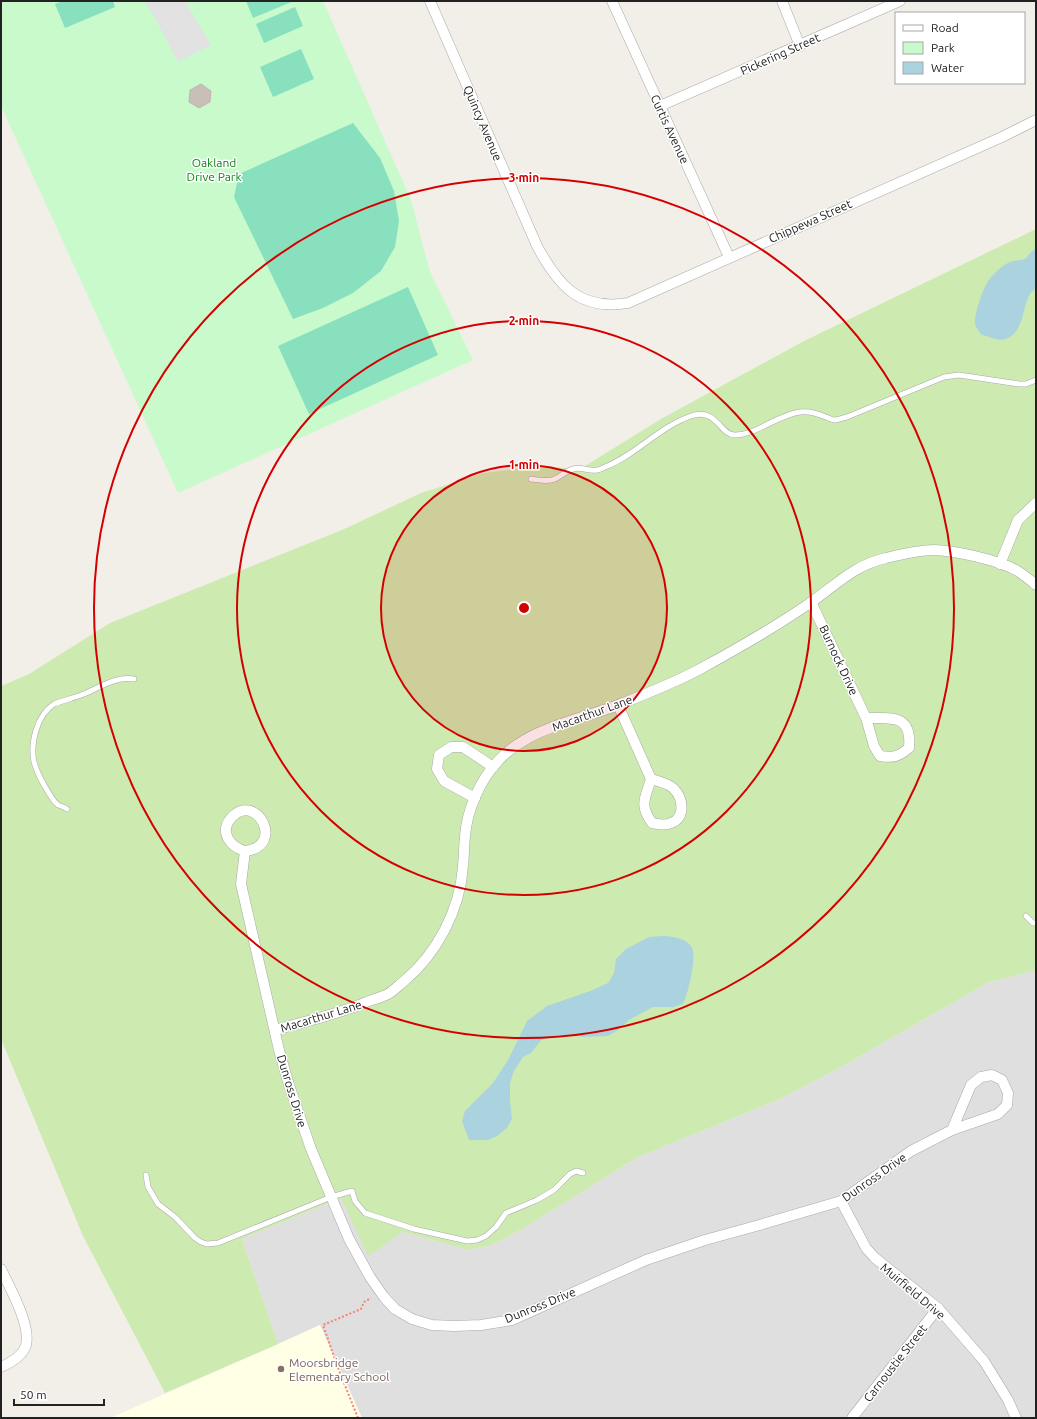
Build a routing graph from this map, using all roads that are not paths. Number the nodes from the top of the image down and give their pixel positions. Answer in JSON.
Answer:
{"nodes":[{"id":1,"x":430,"y":1,"type":"edge"},
{"id":2,"x":612,"y":1,"type":"edge"},
{"id":3,"x":782,"y":1,"type":"edge"},
{"id":4,"x":900,"y":1,"type":"edge"},
{"id":5,"x":800,"y":46,"type":"junction"},
{"id":6,"x":660,"y":106,"type":"junction"},
{"id":7,"x":1036,"y":120,"type":"edge"},
{"id":8,"x":729,"y":257,"type":"junction"},
{"id":9,"x":581,"y":298,"type":"joint"},
{"id":10,"x":1036,"y":380,"type":"edge"},
{"id":11,"x":531,"y":479,"type":"dead end"},
{"id":12,"x":1036,"y":503,"type":"edge"},
{"id":13,"x":1000,"y":564,"type":"junction"},
{"id":14,"x":1036,"y":585,"type":"edge"},
{"id":15,"x":811,"y":602,"type":"junction"},
{"id":16,"x":134,"y":679,"type":"dead end"},
{"id":17,"x":618,"y":705,"type":"junction"},
{"id":18,"x":866,"y":718,"type":"junction"},
{"id":19,"x":493,"y":767,"type":"junction"},
{"id":20,"x":651,"y":779,"type":"junction"},
{"id":21,"x":475,"y":798,"type":"junction"},
{"id":22,"x":67,"y":809,"type":"dead end"},
{"id":23,"x":245,"y":851,"type":"dead end"},
{"id":24,"x":1026,"y":916,"type":"dead end"},
{"id":25,"x":1036,"y":923,"type":"edge"},
{"id":26,"x":275,"y":1030,"type":"junction"},
{"id":27,"x":952,"y":1130,"type":"junction"},
{"id":28,"x":583,"y":1173,"type":"dead end"},
{"id":29,"x":146,"y":1175,"type":"dead end"},
{"id":30,"x":331,"y":1197,"type":"junction"},
{"id":31,"x":841,"y":1201,"type":"junction"},
{"id":32,"x":1,"y":1269,"type":"edge"},
{"id":33,"x":938,"y":1308,"type":"junction"},
{"id":34,"x":1,"y":1367,"type":"edge"},
{"id":35,"x":852,"y":1418,"type":"edge"},
{"id":36,"x":1016,"y":1418,"type":"edge"}],
"edges":[{"from":1,"to":9,"type":"street","name":"Quincy Avenue"},
{"from":2,"to":6,"type":"street","name":"Curtis Avenue"},
{"from":3,"to":5,"type":"street"},
{"from":4,"to":5,"type":"street","name":"Pickering Street"},
{"from":5,"to":6,"type":"street","name":"Pickering Street"},
{"from":6,"to":8,"type":"street","name":"Curtis Avenue"},
{"from":7,"to":8,"type":"street","name":"Chippewa Street"},
{"from":8,"to":9,"type":"street","name":"Chippewa Street"},
{"from":10,"to":11,"type":"lane"},
{"from":12,"to":13,"type":"street"},
{"from":13,"to":14,"type":"street","name":"Macarthur Lane"},
{"from":13,"to":15,"type":"street","name":"Macarthur Lane"},
{"from":15,"to":17,"type":"street","name":"Macarthur Lane"},
{"from":15,"to":18,"type":"street","name":"Burnock Drive"},
{"from":16,"to":22,"type":"lane"},
{"from":17,"to":19,"type":"street","name":"Macarthur Lane"},
{"from":17,"to":20,"type":"street"},
{"from":18,"to":18,"type":"street","name":"Burnock Drive"},
{"from":19,"to":21,"type":"street","name":"Macarthur Lane"},
{"from":19,"to":21,"type":"street"},
{"from":20,"to":20,"type":"street"},
{"from":21,"to":26,"type":"street","name":"Macarthur Lane"},
{"from":23,"to":26,"type":"street","name":"Dunross Drive"},
{"from":24,"to":25,"type":"lane"},
{"from":26,"to":30,"type":"street","name":"Dunross Drive"},
{"from":27,"to":27,"type":"street","name":"Dunross Drive"},
{"from":27,"to":31,"type":"street","name":"Dunross Drive"},
{"from":28,"to":30,"type":"lane"},
{"from":29,"to":30,"type":"lane"},
{"from":30,"to":31,"type":"street","name":"Dunross Drive"},
{"from":31,"to":33,"type":"street","name":"Muirfield Drive"},
{"from":32,"to":34,"type":"street"},
{"from":33,"to":35,"type":"street","name":"Carnoustie Street"},
{"from":33,"to":36,"type":"street","name":"Muirfield Drive"}]}
